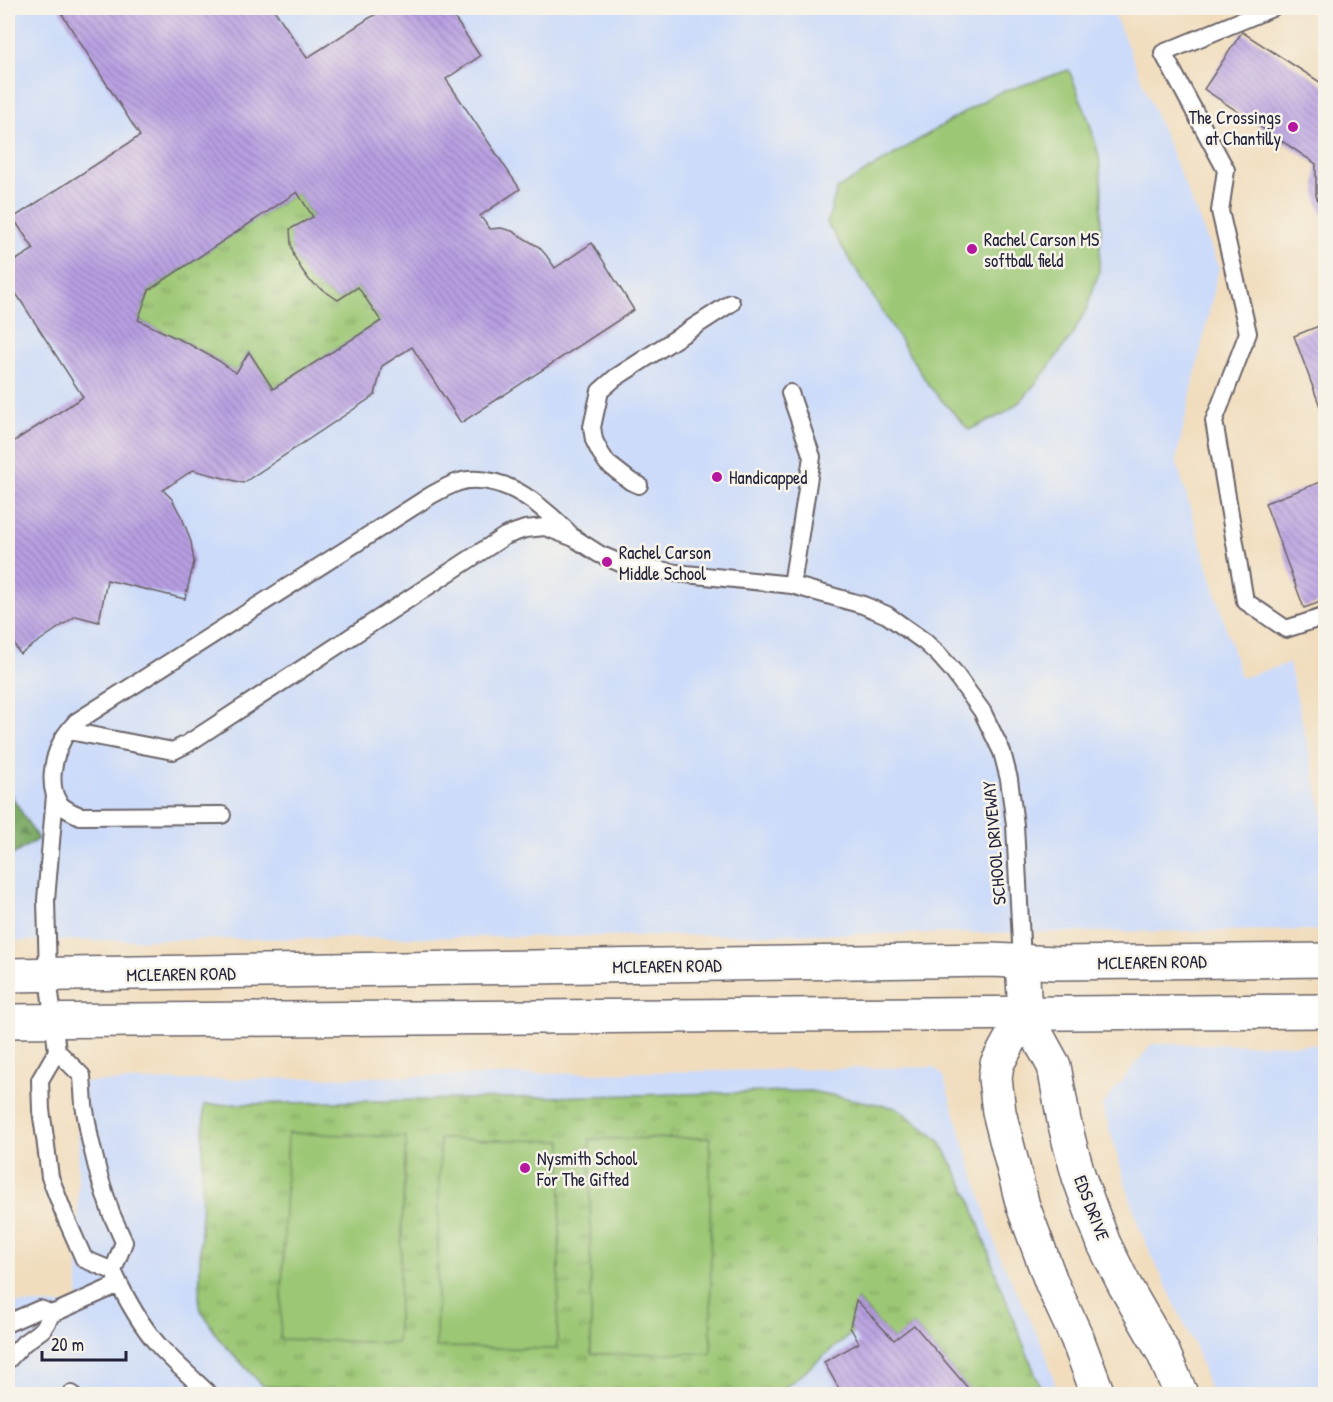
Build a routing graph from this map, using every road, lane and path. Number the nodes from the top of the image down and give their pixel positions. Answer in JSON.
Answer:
{"nodes":[{"id":1,"x":1272,"y":8,"type":"edge"},
{"id":2,"x":731,"y":303,"type":"dead end"},
{"id":3,"x":790,"y":393,"type":"dead end"},
{"id":4,"x":639,"y":484,"type":"dead end"},
{"id":5,"x":574,"y":538,"type":"junction"},
{"id":6,"x":792,"y":585,"type":"junction"},
{"id":7,"x":1326,"y":616,"type":"edge"},
{"id":8,"x":69,"y":731,"type":"junction"},
{"id":9,"x":55,"y":795,"type":"junction"},
{"id":10,"x":222,"y":815,"type":"dead end"},
{"id":11,"x":1326,"y":960,"type":"edge"},
{"id":12,"x":1022,"y":961,"type":"junction"},
{"id":13,"x":8,"y":975,"type":"edge"},
{"id":14,"x":48,"y":976,"type":"junction"},
{"id":15,"x":1326,"y":1011,"type":"edge"},
{"id":16,"x":1025,"y":1013,"type":"junction"},
{"id":17,"x":8,"y":1021,"type":"edge"},
{"id":18,"x":54,"y":1036,"type":"junction"},
{"id":19,"x":116,"y":1277,"type":"junction"},
{"id":20,"x":52,"y":1314,"type":"junction"},
{"id":21,"x":8,"y":1323,"type":"edge"},
{"id":22,"x":8,"y":1360,"type":"edge"},
{"id":23,"x":209,"y":1395,"type":"edge"},
{"id":24,"x":1098,"y":1395,"type":"edge"},
{"id":25,"x":1181,"y":1395,"type":"edge"}],
"edges":[{"from":1,"to":7,"type":"lane"},
{"from":2,"to":4,"type":"lane"},
{"from":3,"to":6,"type":"lane"},
{"from":5,"to":6,"type":"lane","name":"SCHOOL DRIVEWAY"},
{"from":5,"to":8,"type":"lane"},
{"from":5,"to":8,"type":"lane"},
{"from":6,"to":12,"type":"lane","name":"SCHOOL DRIVEWAY"},
{"from":8,"to":9,"type":"lane"},
{"from":9,"to":10,"type":"lane"},
{"from":9,"to":14,"type":"lane"},
{"from":11,"to":12,"type":"main road","name":"MCLEAREN ROAD"},
{"from":12,"to":14,"type":"main road","name":"MCLEAREN ROAD"},
{"from":12,"to":16,"type":"main road","name":"EDS DRIVE"},
{"from":13,"to":14,"type":"main road","name":"MCLEAREN ROAD"},
{"from":14,"to":18,"type":"lane"},
{"from":15,"to":16,"type":"main road"},
{"from":16,"to":18,"type":"main road"},
{"from":16,"to":24,"type":"main road"},
{"from":16,"to":25,"type":"main road","name":"EDS DRIVE"},
{"from":17,"to":18,"type":"main road"},
{"from":18,"to":19,"type":"lane"},
{"from":18,"to":19,"type":"lane"},
{"from":19,"to":20,"type":"lane"},
{"from":19,"to":23,"type":"lane"},
{"from":20,"to":21,"type":"lane"},
{"from":20,"to":22,"type":"lane"}]}
